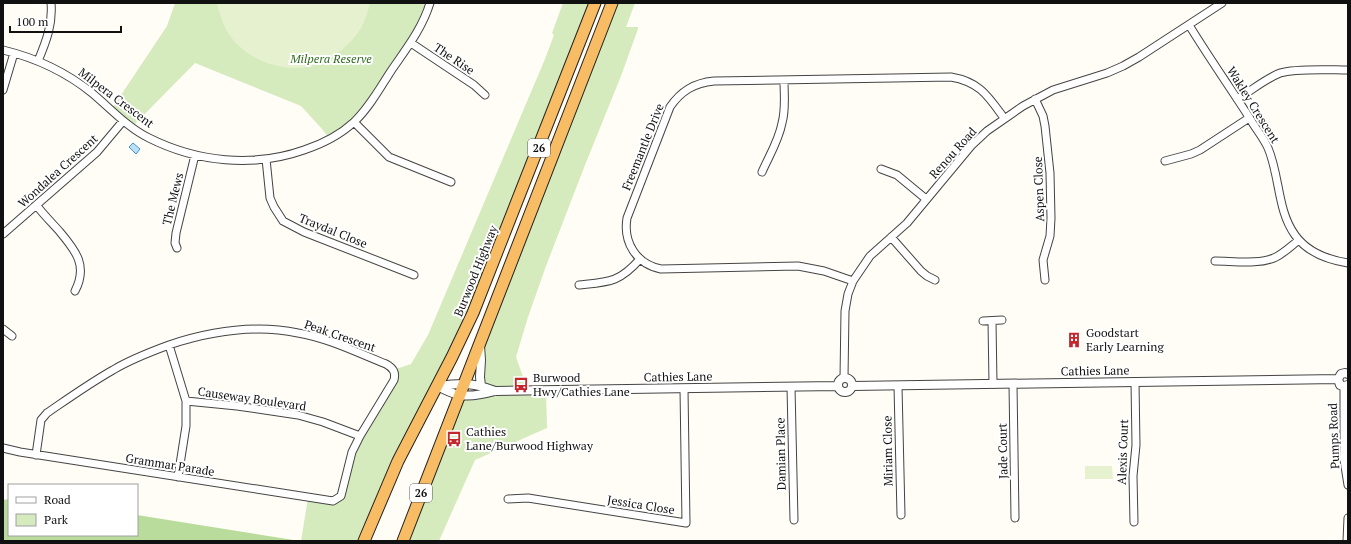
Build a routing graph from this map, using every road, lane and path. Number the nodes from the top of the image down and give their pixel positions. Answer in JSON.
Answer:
{"nodes":[{"id":1,"x":51,"y":3,"type":"edge"},
{"id":2,"x":430,"y":3,"type":"edge"},
{"id":3,"x":595,"y":3,"type":"edge"},
{"id":4,"x":612,"y":3,"type":"edge"},
{"id":5,"x":1222,"y":3,"type":"edge"},
{"id":6,"x":1189,"y":25,"type":"junction"},
{"id":7,"x":411,"y":43,"type":"junction"},
{"id":8,"x":3,"y":50,"type":"edge"},
{"id":9,"x":14,"y":53,"type":"junction"},
{"id":10,"x":38,"y":61,"type":"junction"},
{"id":11,"x":1348,"y":70,"type":"edge"},
{"id":12,"x":784,"y":80,"type":"junction"},
{"id":13,"x":3,"y":90,"type":"edge"},
{"id":14,"x":485,"y":95,"type":"dead end"},
{"id":15,"x":1035,"y":99,"type":"junction"},
{"id":16,"x":1238,"y":99,"type":"junction"},
{"id":17,"x":1004,"y":118,"type":"junction"},
{"id":18,"x":1249,"y":118,"type":"junction"},
{"id":19,"x":123,"y":120,"type":"junction"},
{"id":20,"x":354,"y":122,"type":"junction"},
{"id":21,"x":195,"y":155,"type":"junction"},
{"id":22,"x":266,"y":159,"type":"junction"},
{"id":23,"x":1165,"y":161,"type":"dead end"},
{"id":24,"x":881,"y":169,"type":"dead end"},
{"id":25,"x":762,"y":172,"type":"dead end"},
{"id":26,"x":451,"y":182,"type":"dead end"},
{"id":27,"x":926,"y":199,"type":"junction"},
{"id":28,"x":37,"y":206,"type":"junction"},
{"id":29,"x":3,"y":234,"type":"edge"},
{"id":30,"x":891,"y":237,"type":"junction"},
{"id":31,"x":1299,"y":240,"type":"junction"},
{"id":32,"x":177,"y":248,"type":"dead end"},
{"id":33,"x":640,"y":259,"type":"junction"},
{"id":34,"x":1215,"y":261,"type":"dead end"},
{"id":35,"x":1348,"y":263,"type":"edge"},
{"id":36,"x":414,"y":275,"type":"dead end"},
{"id":37,"x":935,"y":280,"type":"dead end"},
{"id":38,"x":1045,"y":280,"type":"dead end"},
{"id":39,"x":853,"y":281,"type":"junction"},
{"id":40,"x":579,"y":285,"type":"dead end"},
{"id":41,"x":75,"y":291,"type":"dead end"},
{"id":42,"x":482,"y":293,"type":"junction"},
{"id":43,"x":498,"y":297,"type":"junction"},
{"id":44,"x":1002,"y":320,"type":"dead end"},
{"id":45,"x":983,"y":321,"type":"dead end"},
{"id":46,"x":992,"y":321,"type":"junction"},
{"id":47,"x":3,"y":329,"type":"edge"},
{"id":48,"x":12,"y":336,"type":"dead end"},
{"id":49,"x":480,"y":342,"type":"junction"},
{"id":50,"x":169,"y":345,"type":"junction"},
{"id":51,"x":1348,"y":374,"type":"edge"},
{"id":52,"x":844,"y":378,"type":"junction"},
{"id":53,"x":1338,"y":379,"type":"junction"},
{"id":54,"x":1135,"y":382,"type":"junction"},
{"id":55,"x":464,"y":383,"type":"junction"},
{"id":56,"x":993,"y":384,"type":"junction"},
{"id":57,"x":1013,"y":384,"type":"junction"},
{"id":58,"x":437,"y":386,"type":"junction"},
{"id":59,"x":481,"y":386,"type":"junction"},
{"id":60,"x":838,"y":386,"type":"junction"},
{"id":61,"x":852,"y":386,"type":"junction"},
{"id":62,"x":898,"y":386,"type":"junction"},
{"id":63,"x":1346,"y":386,"type":"edge"},
{"id":64,"x":791,"y":387,"type":"junction"},
{"id":65,"x":684,"y":389,"type":"junction"},
{"id":66,"x":495,"y":391,"type":"junction"},
{"id":67,"x":459,"y":395,"type":"junction"},
{"id":68,"x":186,"y":401,"type":"junction"},
{"id":69,"x":360,"y":436,"type":"junction"},
{"id":70,"x":3,"y":448,"type":"edge"},
{"id":71,"x":36,"y":454,"type":"junction"},
{"id":72,"x":178,"y":477,"type":"junction"},
{"id":73,"x":1348,"y":485,"type":"edge"},
{"id":74,"x":508,"y":499,"type":"dead end"},
{"id":75,"x":333,"y":501,"type":"joint"},
{"id":76,"x":901,"y":515,"type":"dead end"},
{"id":77,"x":1015,"y":518,"type":"dead end"},
{"id":78,"x":1348,"y":518,"type":"edge"},
{"id":79,"x":794,"y":520,"type":"dead end"},
{"id":80,"x":1134,"y":522,"type":"dead end"},
{"id":81,"x":364,"y":541,"type":"edge"},
{"id":82,"x":403,"y":541,"type":"edge"},
{"id":83,"x":1347,"y":541,"type":"edge"}],
"edges":[{"from":1,"to":10,"type":"street"},
{"from":2,"to":7,"type":"street","name":"Milpera Crescent"},
{"from":3,"to":42,"type":"highway","name":"Burwood Highway","number":"26"},
{"from":4,"to":43,"type":"highway","number":"26"},
{"from":5,"to":6,"type":"street","name":"Renou Road"},
{"from":6,"to":15,"type":"street","name":"Renou Road"},
{"from":6,"to":16,"type":"street","name":"Wakley Crescent"},
{"from":7,"to":14,"type":"street","name":"The Rise"},
{"from":7,"to":20,"type":"street","name":"Milpera Crescent"},
{"from":8,"to":9,"type":"street","name":"Milpera Crescent"},
{"from":9,"to":10,"type":"street","name":"Milpera Crescent"},
{"from":9,"to":13,"type":"street"},
{"from":10,"to":19,"type":"street","name":"Milpera Crescent"},
{"from":11,"to":16,"type":"street"},
{"from":12,"to":17,"type":"street","name":"Freemantle Drive"},
{"from":12,"to":25,"type":"street"},
{"from":12,"to":33,"type":"street","name":"Freemantle Drive"},
{"from":15,"to":17,"type":"street","name":"Renou Road"},
{"from":15,"to":38,"type":"street","name":"Aspen Close"},
{"from":16,"to":18,"type":"street","name":"Wakley Crescent"},
{"from":17,"to":27,"type":"street","name":"Renou Road"},
{"from":18,"to":23,"type":"street"},
{"from":18,"to":31,"type":"street","name":"Wakley Crescent"},
{"from":19,"to":21,"type":"street","name":"Milpera Crescent"},
{"from":19,"to":28,"type":"street","name":"Wondalea Crescent"},
{"from":20,"to":22,"type":"street","name":"Milpera Crescent"},
{"from":20,"to":26,"type":"street"},
{"from":21,"to":22,"type":"street","name":"Milpera Crescent"},
{"from":21,"to":32,"type":"street","name":"The Mews"},
{"from":22,"to":36,"type":"street","name":"Traydal Close"},
{"from":24,"to":27,"type":"street"},
{"from":27,"to":30,"type":"street","name":"Renou Road"},
{"from":28,"to":29,"type":"street","name":"Wondalea Crescent"},
{"from":28,"to":41,"type":"street"},
{"from":30,"to":37,"type":"street"},
{"from":30,"to":39,"type":"street","name":"Renou Road"},
{"from":31,"to":34,"type":"street"},
{"from":31,"to":35,"type":"street","name":"Wakley Crescent"},
{"from":33,"to":39,"type":"street","name":"Freemantle Drive"},
{"from":33,"to":40,"type":"street"},
{"from":39,"to":52,"type":"street","name":"Renou Road"},
{"from":42,"to":43,"type":"highway"},
{"from":42,"to":58,"type":"highway","name":"Burwood Highway","number":"26"},
{"from":43,"to":49,"type":"highway","number":"26"},
{"from":44,"to":46,"type":"street"},
{"from":45,"to":46,"type":"street"},
{"from":46,"to":56,"type":"street"},
{"from":47,"to":48,"type":"street"},
{"from":49,"to":55,"type":"highway","number":"26"},
{"from":49,"to":59,"type":"street"},
{"from":50,"to":68,"type":"street"},
{"from":50,"to":69,"type":"street","name":"Peak Crescent"},
{"from":50,"to":71,"type":"street","name":"Peak Crescent"},
{"from":51,"to":53,"type":"street"},
{"from":52,"to":60,"type":"street"},
{"from":52,"to":61,"type":"street"},
{"from":53,"to":54,"type":"street","name":"Cathies Lane"},
{"from":53,"to":63,"type":"street"},
{"from":54,"to":57,"type":"street","name":"Cathies Lane"},
{"from":54,"to":80,"type":"street","name":"Alexis Court"},
{"from":55,"to":58,"type":"street","name":"Cathies Lane"},
{"from":55,"to":59,"type":"street","name":"Cathies Lane"},
{"from":55,"to":67,"type":"highway","number":"26"},
{"from":56,"to":57,"type":"street","name":"Cathies Lane"},
{"from":56,"to":62,"type":"street","name":"Cathies Lane"},
{"from":57,"to":77,"type":"street","name":"Jade Court"},
{"from":58,"to":67,"type":"street","name":"Cathies Lane"},
{"from":58,"to":81,"type":"highway","name":"Burwood Highway","number":"26"},
{"from":59,"to":66,"type":"street","name":"Cathies Lane"},
{"from":60,"to":61,"type":"street"},
{"from":60,"to":64,"type":"street","name":"Cathies Lane"},
{"from":61,"to":62,"type":"street","name":"Cathies Lane"},
{"from":62,"to":76,"type":"street","name":"Miriam Close"},
{"from":63,"to":73,"type":"street","name":"Pumps Road"},
{"from":64,"to":65,"type":"street","name":"Cathies Lane"},
{"from":64,"to":79,"type":"street","name":"Damian Place"},
{"from":65,"to":66,"type":"street","name":"Cathies Lane"},
{"from":65,"to":74,"type":"street","name":"Jessica Close"},
{"from":66,"to":67,"type":"street","name":"Cathies Lane"},
{"from":67,"to":82,"type":"highway","number":"26"},
{"from":68,"to":69,"type":"street","name":"Causeway Boulevard"},
{"from":68,"to":72,"type":"street"},
{"from":69,"to":75,"type":"street","name":"Peak Crescent"},
{"from":70,"to":71,"type":"street","name":"Grammar Parade"},
{"from":71,"to":72,"type":"street","name":"Grammar Parade"},
{"from":72,"to":75,"type":"street","name":"Grammar Parade"},
{"from":78,"to":83,"type":"street"}]}
